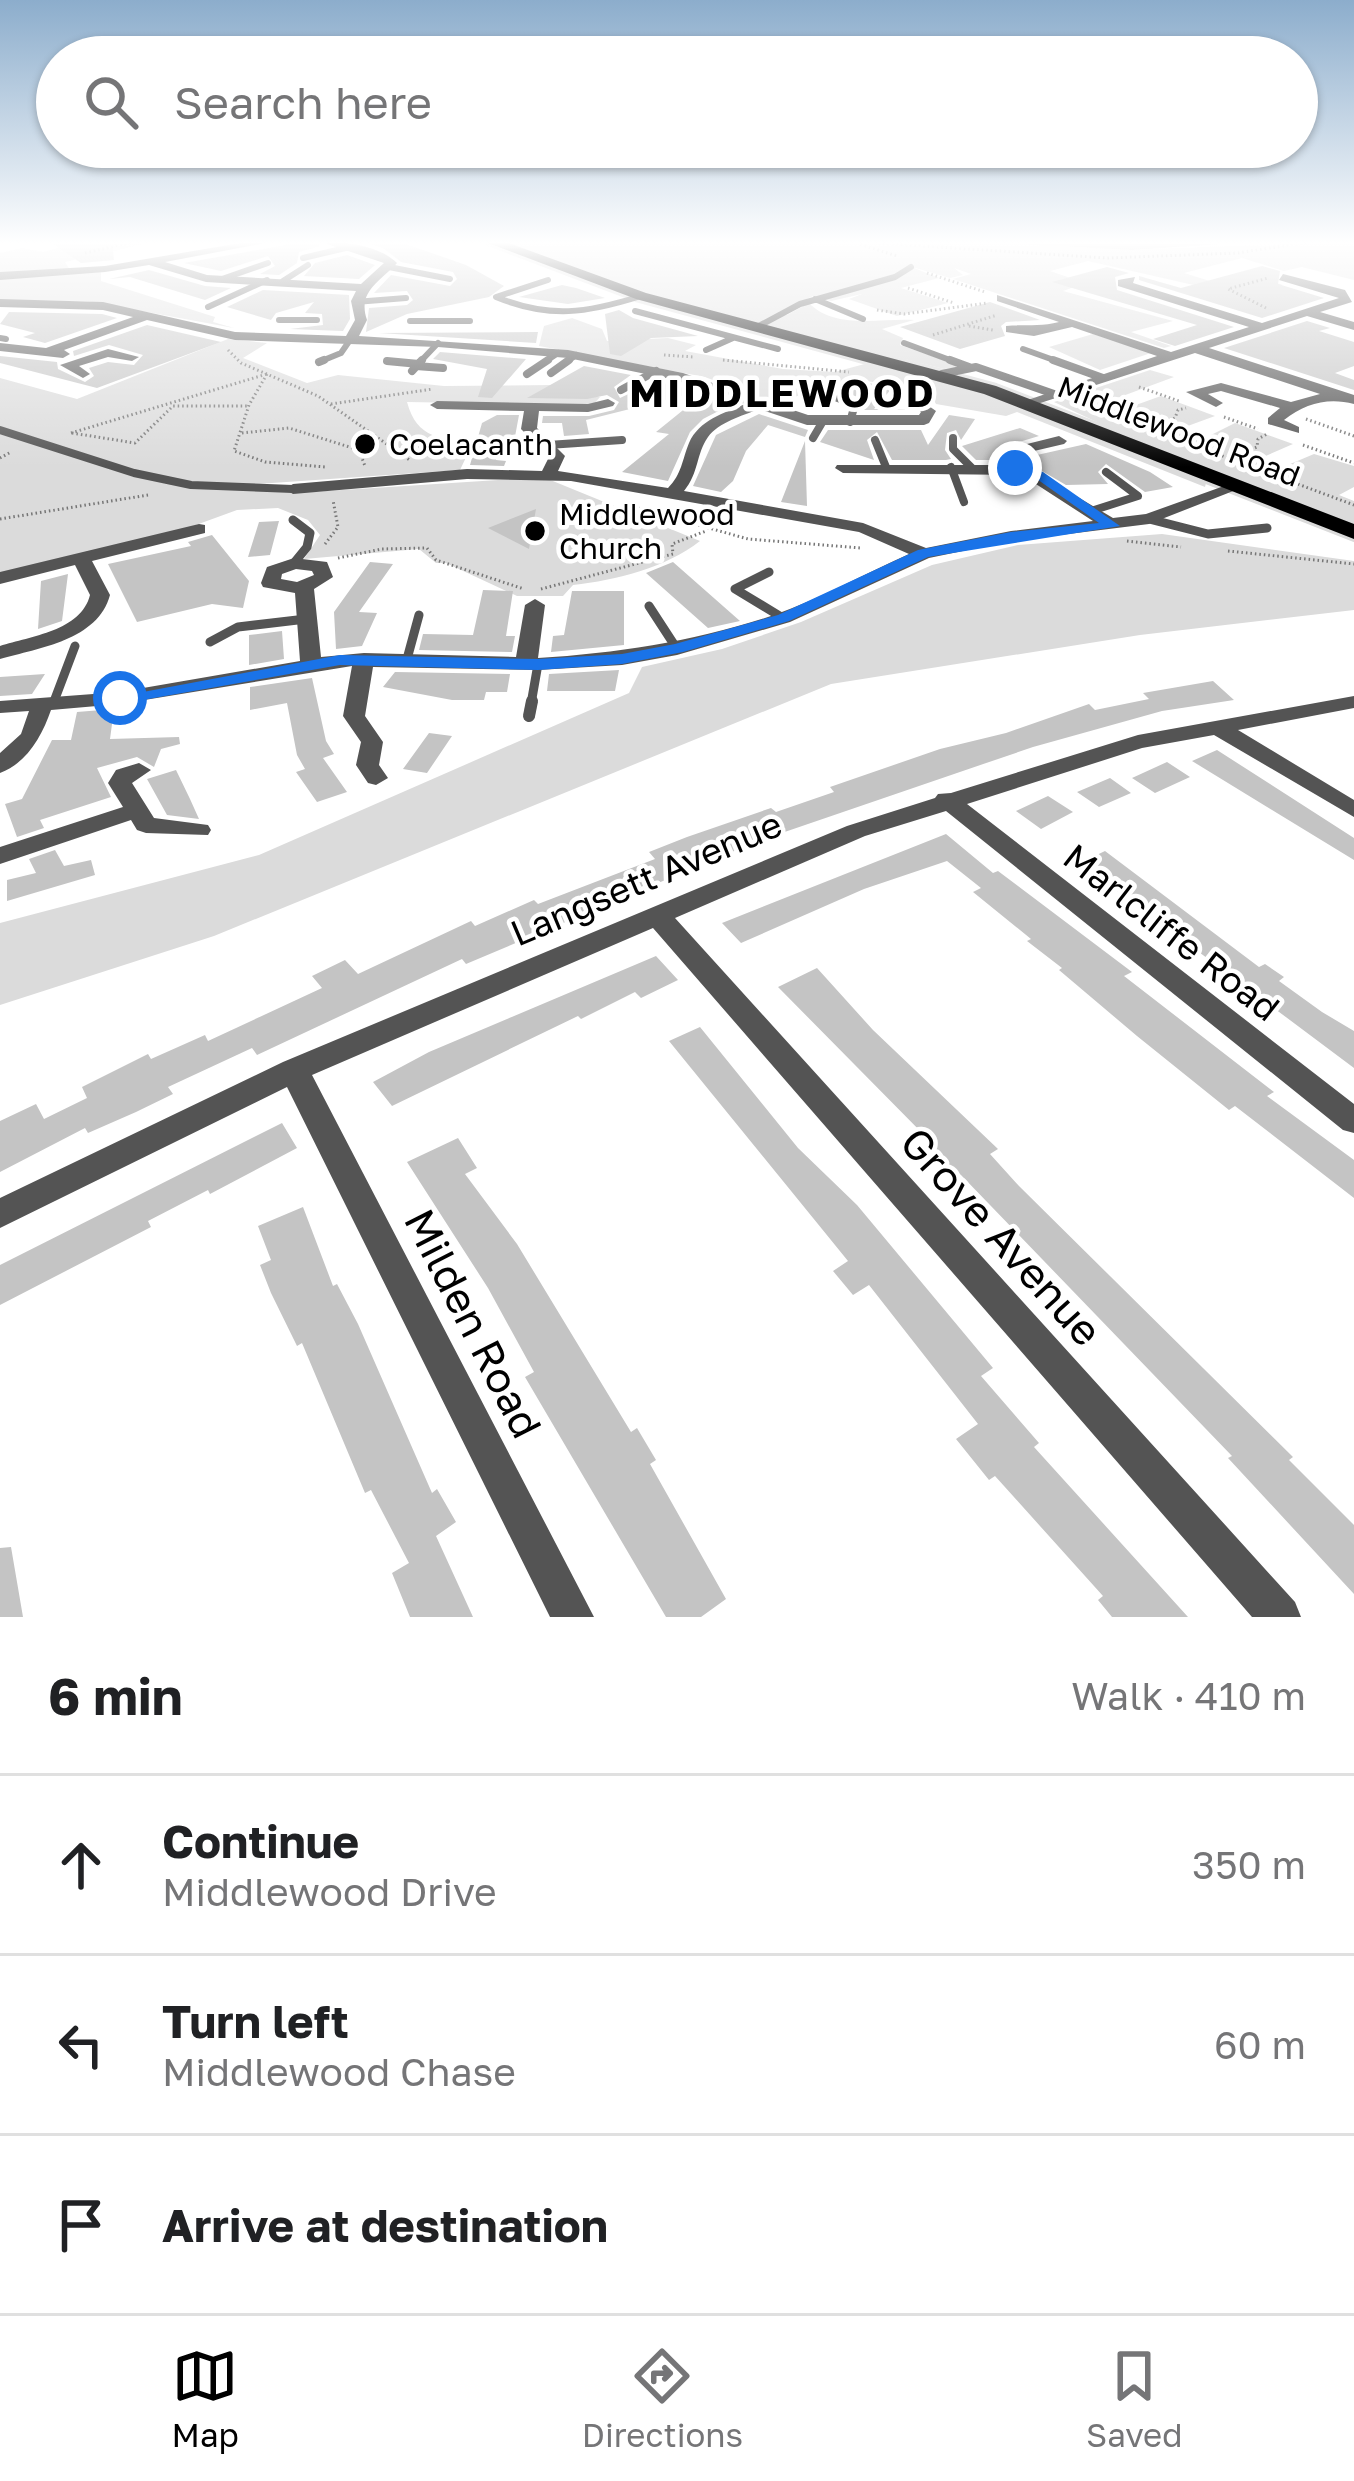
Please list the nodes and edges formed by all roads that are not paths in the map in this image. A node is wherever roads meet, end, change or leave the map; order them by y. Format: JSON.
{"nodes":[{"id":1,"x":145,"y":316,"type":"edge"},
{"id":2,"x":148,"y":316,"type":"edge"},
{"id":3,"x":282,"y":316,"type":"edge"},
{"id":4,"x":361,"y":316,"type":"edge"},
{"id":5,"x":669,"y":316,"type":"edge"},
{"id":6,"x":715,"y":316,"type":"edge"},
{"id":7,"x":777,"y":316,"type":"edge"},
{"id":8,"x":857,"y":316,"type":"edge"},
{"id":9,"x":1056,"y":316,"type":"edge"},
{"id":10,"x":1229,"y":316,"type":"edge"},
{"id":11,"x":1289,"y":316,"type":"edge"},
{"id":12,"x":1322,"y":316,"type":"edge"},
{"id":13,"x":718,"y":317,"type":"junction"},
{"id":14,"x":863,"y":319,"type":"dead end"},
{"id":15,"x":279,"y":320,"type":"junction"},
{"id":16,"x":316,"y":320,"type":"dead end"},
{"id":17,"x":410,"y":321,"type":"dead end"},
{"id":18,"x":449,"y":321,"type":"junction"},
{"id":19,"x":470,"y":321,"type":"dead end"},
{"id":20,"x":1073,"y":322,"type":"junction"},
{"id":21,"x":757,"y":326,"type":"junction"},
{"id":22,"x":1259,"y":326,"type":"junction"},
{"id":23,"x":1354,"y":326,"type":"edge"},
{"id":24,"x":694,"y":327,"type":"junction"},
{"id":25,"x":1011,"y":329,"type":"road end"},
{"id":26,"x":1095,"y":330,"type":"junction"},
{"id":27,"x":734,"y":337,"type":"junction"},
{"id":28,"x":265,"y":338,"type":"junction"},
{"id":29,"x":5,"y":340,"type":"edge"},
{"id":30,"x":350,"y":340,"type":"junction"},
{"id":31,"x":435,"y":343,"type":"junction"},
{"id":32,"x":904,"y":343,"type":"road end"},
{"id":33,"x":1048,"y":344,"type":"dead end"},
{"id":34,"x":1194,"y":348,"type":"junction"},
{"id":35,"x":778,"y":349,"type":"dead end"},
{"id":36,"x":1023,"y":349,"type":"dead end"},
{"id":37,"x":50,"y":351,"type":"junction"},
{"id":38,"x":558,"y":353,"type":"junction"},
{"id":39,"x":702,"y":354,"type":"road end"},
{"id":40,"x":576,"y":356,"type":"junction"},
{"id":41,"x":1170,"y":356,"type":"junction"},
{"id":42,"x":132,"y":357,"type":"dead end"},
{"id":43,"x":387,"y":361,"type":"dead end"},
{"id":44,"x":320,"y":362,"type":"dead end"},
{"id":45,"x":416,"y":367,"type":"junction"},
{"id":46,"x":970,"y":367,"type":"junction"},
{"id":47,"x":443,"y":368,"type":"dead end"},
{"id":48,"x":656,"y":370,"type":"junction"},
{"id":49,"x":551,"y":373,"type":"dead end"},
{"id":50,"x":527,"y":374,"type":"dead end"},
{"id":51,"x":942,"y":374,"type":"junction"},
{"id":52,"x":1106,"y":377,"type":"junction"},
{"id":53,"x":621,"y":390,"type":"dead end"},
{"id":54,"x":823,"y":393,"type":"dead end"},
{"id":55,"x":1054,"y":394,"type":"junction"},
{"id":56,"x":1334,"y":394,"type":"junction"},
{"id":57,"x":1354,"y":400,"type":"edge"},
{"id":58,"x":916,"y":401,"type":"dead end"},
{"id":59,"x":608,"y":403,"type":"dead end"},
{"id":60,"x":1026,"y":403,"type":"junction"},
{"id":61,"x":754,"y":405,"type":"junction"},
{"id":62,"x":437,"y":406,"type":"dead end"},
{"id":63,"x":532,"y":407,"type":"junction"},
{"id":64,"x":1291,"y":407,"type":"junction"},
{"id":65,"x":1220,"y":410,"type":"road end"},
{"id":66,"x":823,"y":422,"type":"junction"},
{"id":67,"x":850,"y":422,"type":"junction"},
{"id":68,"x":0,"y":430,"type":"edge"},
{"id":69,"x":1282,"y":430,"type":"road end"},
{"id":70,"x":813,"y":438,"type":"dead end"},
{"id":71,"x":953,"y":438,"type":"dead end"},
{"id":72,"x":622,"y":440,"type":"dead end"},
{"id":73,"x":875,"y":440,"type":"dead end"},
{"id":74,"x":1059,"y":441,"type":"dead end"},
{"id":75,"x":547,"y":444,"type":"junction"},
{"id":76,"x":501,"y":454,"type":"dead end"},
{"id":77,"x":843,"y":467,"type":"dead end"},
{"id":78,"x":886,"y":467,"type":"junction"},
{"id":79,"x":951,"y":467,"type":"junction"},
{"id":80,"x":972,"y":467,"type":"junction"},
{"id":81,"x":1015,"y":468,"type":"junction"},
{"id":82,"x":1106,"y":472,"type":"dead end"},
{"id":83,"x":549,"y":474,"type":"junction"},
{"id":84,"x":1238,"y":486,"type":"junction"},
{"id":85,"x":292,"y":489,"type":"joint"},
{"id":86,"x":674,"y":492,"type":"junction"},
{"id":87,"x":964,"y":502,"type":"dead end"},
{"id":88,"x":1091,"y":511,"type":"junction"},
{"id":89,"x":1149,"y":519,"type":"junction"},
{"id":90,"x":292,"y":520,"type":"dead end"},
{"id":91,"x":1113,"y":526,"type":"junction"},
{"id":92,"x":199,"y":529,"type":"dead end"},
{"id":93,"x":1267,"y":529,"type":"dead end"},
{"id":94,"x":1354,"y":532,"type":"edge"},
{"id":95,"x":924,"y":554,"type":"junction"},
{"id":96,"x":82,"y":560,"type":"junction"},
{"id":97,"x":294,"y":563,"type":"junction"},
{"id":98,"x":769,"y":572,"type":"dead end"},
{"id":99,"x":0,"y":578,"type":"edge"},
{"id":100,"x":304,"y":588,"type":"junction"},
{"id":101,"x":535,"y":605,"type":"dead end"},
{"id":102,"x":649,"y":606,"type":"dead end"},
{"id":103,"x":418,"y":615,"type":"dead end"},
{"id":104,"x":783,"y":618,"type":"junction"},
{"id":105,"x":306,"y":620,"type":"junction"},
{"id":106,"x":210,"y":642,"type":"dead end"},
{"id":107,"x":75,"y":646,"type":"dead end"},
{"id":108,"x":677,"y":649,"type":"junction"},
{"id":109,"x":0,"y":653,"type":"edge"},
{"id":110,"x":407,"y":658,"type":"junction"},
{"id":111,"x":364,"y":659,"type":"junction"},
{"id":112,"x":311,"y":663,"type":"junction"},
{"id":113,"x":531,"y":664,"type":"junction"},
{"id":114,"x":1354,"y":702,"type":"edge"},
{"id":115,"x":48,"y":705,"type":"junction"},
{"id":116,"x":0,"y":706,"type":"edge"},
{"id":117,"x":529,"y":716,"type":"dead end"},
{"id":118,"x":1214,"y":725,"type":"junction"},
{"id":119,"x":0,"y":766,"type":"edge"},
{"id":120,"x":139,"y":770,"type":"dead end"},
{"id":121,"x":376,"y":778,"type":"dead end"},
{"id":122,"x":946,"y":799,"type":"junction"},
{"id":123,"x":1354,"y":810,"type":"edge"},
{"id":124,"x":136,"y":811,"type":"junction"},
{"id":125,"x":199,"y":830,"type":"dead end"},
{"id":126,"x":0,"y":856,"type":"edge"},
{"id":127,"x":656,"y":914,"type":"junction"},
{"id":128,"x":294,"y":1070,"type":"junction"},
{"id":129,"x":1354,"y":1121,"type":"edge"},
{"id":130,"x":0,"y":1214,"type":"edge"},
{"id":131,"x":573,"y":1617,"type":"edge"},
{"id":132,"x":1280,"y":1617,"type":"edge"}],
"edges":[{"from":1,"to":37,"type":"street"},
{"from":2,"to":28,"type":"street"},
{"from":3,"to":15,"type":"lane"},
{"from":4,"to":30,"type":"street"},
{"from":5,"to":24,"type":"lane"},
{"from":6,"to":13,"type":"main road","name":"Middlewood Road"},
{"from":7,"to":21,"type":"lane"},
{"from":8,"to":14,"type":"lane"},
{"from":9,"to":20,"type":"street"},
{"from":10,"to":22,"type":"street"},
{"from":11,"to":22,"type":"street"},
{"from":12,"to":23,"type":"street"},
{"from":13,"to":21,"type":"main road","name":"Middlewood Road"},
{"from":13,"to":24,"type":"lane"},
{"from":15,"to":16,"type":"lane"},
{"from":15,"to":28,"type":"lane"},
{"from":17,"to":18,"type":"lane"},
{"from":18,"to":19,"type":"lane"},
{"from":18,"to":31,"type":"lane"},
{"from":20,"to":25,"type":"street"},
{"from":20,"to":26,"type":"street"},
{"from":21,"to":51,"type":"main road","name":"Middlewood Road"},
{"from":22,"to":34,"type":"street"},
{"from":24,"to":27,"type":"lane"},
{"from":26,"to":33,"type":"street"},
{"from":26,"to":41,"type":"street"},
{"from":27,"to":35,"type":"lane"},
{"from":27,"to":39,"type":"lane"},
{"from":28,"to":30,"type":"street"},
{"from":29,"to":37,"type":"street"},
{"from":30,"to":31,"type":"street"},
{"from":30,"to":44,"type":"lane"},
{"from":31,"to":38,"type":"street"},
{"from":31,"to":45,"type":"lane"},
{"from":32,"to":46,"type":"lane"},
{"from":34,"to":41,"type":"street"},
{"from":34,"to":56,"type":"street"},
{"from":36,"to":52,"type":"lane"},
{"from":37,"to":42,"type":"street"},
{"from":38,"to":40,"type":"street"},
{"from":38,"to":50,"type":"lane"},
{"from":40,"to":48,"type":"street"},
{"from":40,"to":49,"type":"lane"},
{"from":41,"to":52,"type":"street"},
{"from":43,"to":45,"type":"lane"},
{"from":45,"to":47,"type":"lane"},
{"from":46,"to":51,"type":"lane"},
{"from":46,"to":55,"type":"lane"},
{"from":48,"to":53,"type":"lane"},
{"from":48,"to":61,"type":"street"},
{"from":51,"to":60,"type":"main road","name":"Middlewood Road"},
{"from":52,"to":55,"type":"street"},
{"from":54,"to":67,"type":"lane"},
{"from":55,"to":60,"type":"street"},
{"from":56,"to":57,"type":"street"},
{"from":56,"to":64,"type":"street"},
{"from":58,"to":67,"type":"street"},
{"from":59,"to":63,"type":"street"},
{"from":60,"to":84,"type":"main road","name":"Middlewood Road"},
{"from":61,"to":66,"type":"street"},
{"from":61,"to":86,"type":"street"},
{"from":62,"to":63,"type":"street"},
{"from":63,"to":75,"type":"street"},
{"from":64,"to":65,"type":"street"},
{"from":64,"to":69,"type":"street"},
{"from":66,"to":67,"type":"street"},
{"from":66,"to":70,"type":"lane"},
{"from":68,"to":85,"type":"lane"},
{"from":71,"to":80,"type":"lane"},
{"from":72,"to":75,"type":"lane"},
{"from":73,"to":78,"type":"lane"},
{"from":74,"to":81,"type":"street"},
{"from":75,"to":76,"type":"lane"},
{"from":75,"to":83,"type":"street"},
{"from":77,"to":78,"type":"street"},
{"from":78,"to":79,"type":"street"},
{"from":79,"to":80,"type":"street"},
{"from":79,"to":87,"type":"lane"},
{"from":80,"to":81,"type":"street"},
{"from":81,"to":88,"type":"street"},
{"from":82,"to":88,"type":"lane"},
{"from":83,"to":85,"type":"street"},
{"from":83,"to":86,"type":"street"},
{"from":84,"to":89,"type":"street"},
{"from":84,"to":94,"type":"main road","name":"Middlewood Road"},
{"from":86,"to":95,"type":"street"},
{"from":88,"to":91,"type":"street"},
{"from":89,"to":91,"type":"street"},
{"from":89,"to":93,"type":"lane"},
{"from":90,"to":97,"type":"lane"},
{"from":91,"to":95,"type":"street"},
{"from":92,"to":96,"type":"street"},
{"from":95,"to":104,"type":"street"},
{"from":96,"to":99,"type":"street"},
{"from":96,"to":109,"type":"street"},
{"from":97,"to":100,"type":"street"},
{"from":97,"to":100,"type":"street"},
{"from":98,"to":104,"type":"lane"},
{"from":100,"to":105,"type":"street"},
{"from":101,"to":113,"type":"street"},
{"from":102,"to":108,"type":"lane"},
{"from":103,"to":110,"type":"lane"},
{"from":104,"to":108,"type":"street"},
{"from":105,"to":106,"type":"lane"},
{"from":105,"to":112,"type":"street"},
{"from":107,"to":115,"type":"lane"},
{"from":108,"to":113,"type":"street"},
{"from":110,"to":111,"type":"street"},
{"from":110,"to":113,"type":"street"},
{"from":111,"to":112,"type":"street"},
{"from":111,"to":121,"type":"street"},
{"from":112,"to":115,"type":"street"},
{"from":113,"to":117,"type":"lane"},
{"from":114,"to":118,"type":"street","name":"Langsett Avenue"},
{"from":115,"to":116,"type":"street"},
{"from":115,"to":119,"type":"street"},
{"from":118,"to":122,"type":"street","name":"Langsett Avenue"},
{"from":118,"to":123,"type":"street"},
{"from":120,"to":124,"type":"street"},
{"from":122,"to":127,"type":"street","name":"Langsett Avenue"},
{"from":122,"to":129,"type":"street","name":"Marlcliffe Road"},
{"from":124,"to":125,"type":"street"},
{"from":124,"to":126,"type":"street"},
{"from":127,"to":128,"type":"street","name":"Langsett Avenue"},
{"from":127,"to":132,"type":"street","name":"Grove Avenue"},
{"from":128,"to":130,"type":"street","name":"Langsett Avenue"},
{"from":128,"to":131,"type":"street","name":"Milden Road"}]}
